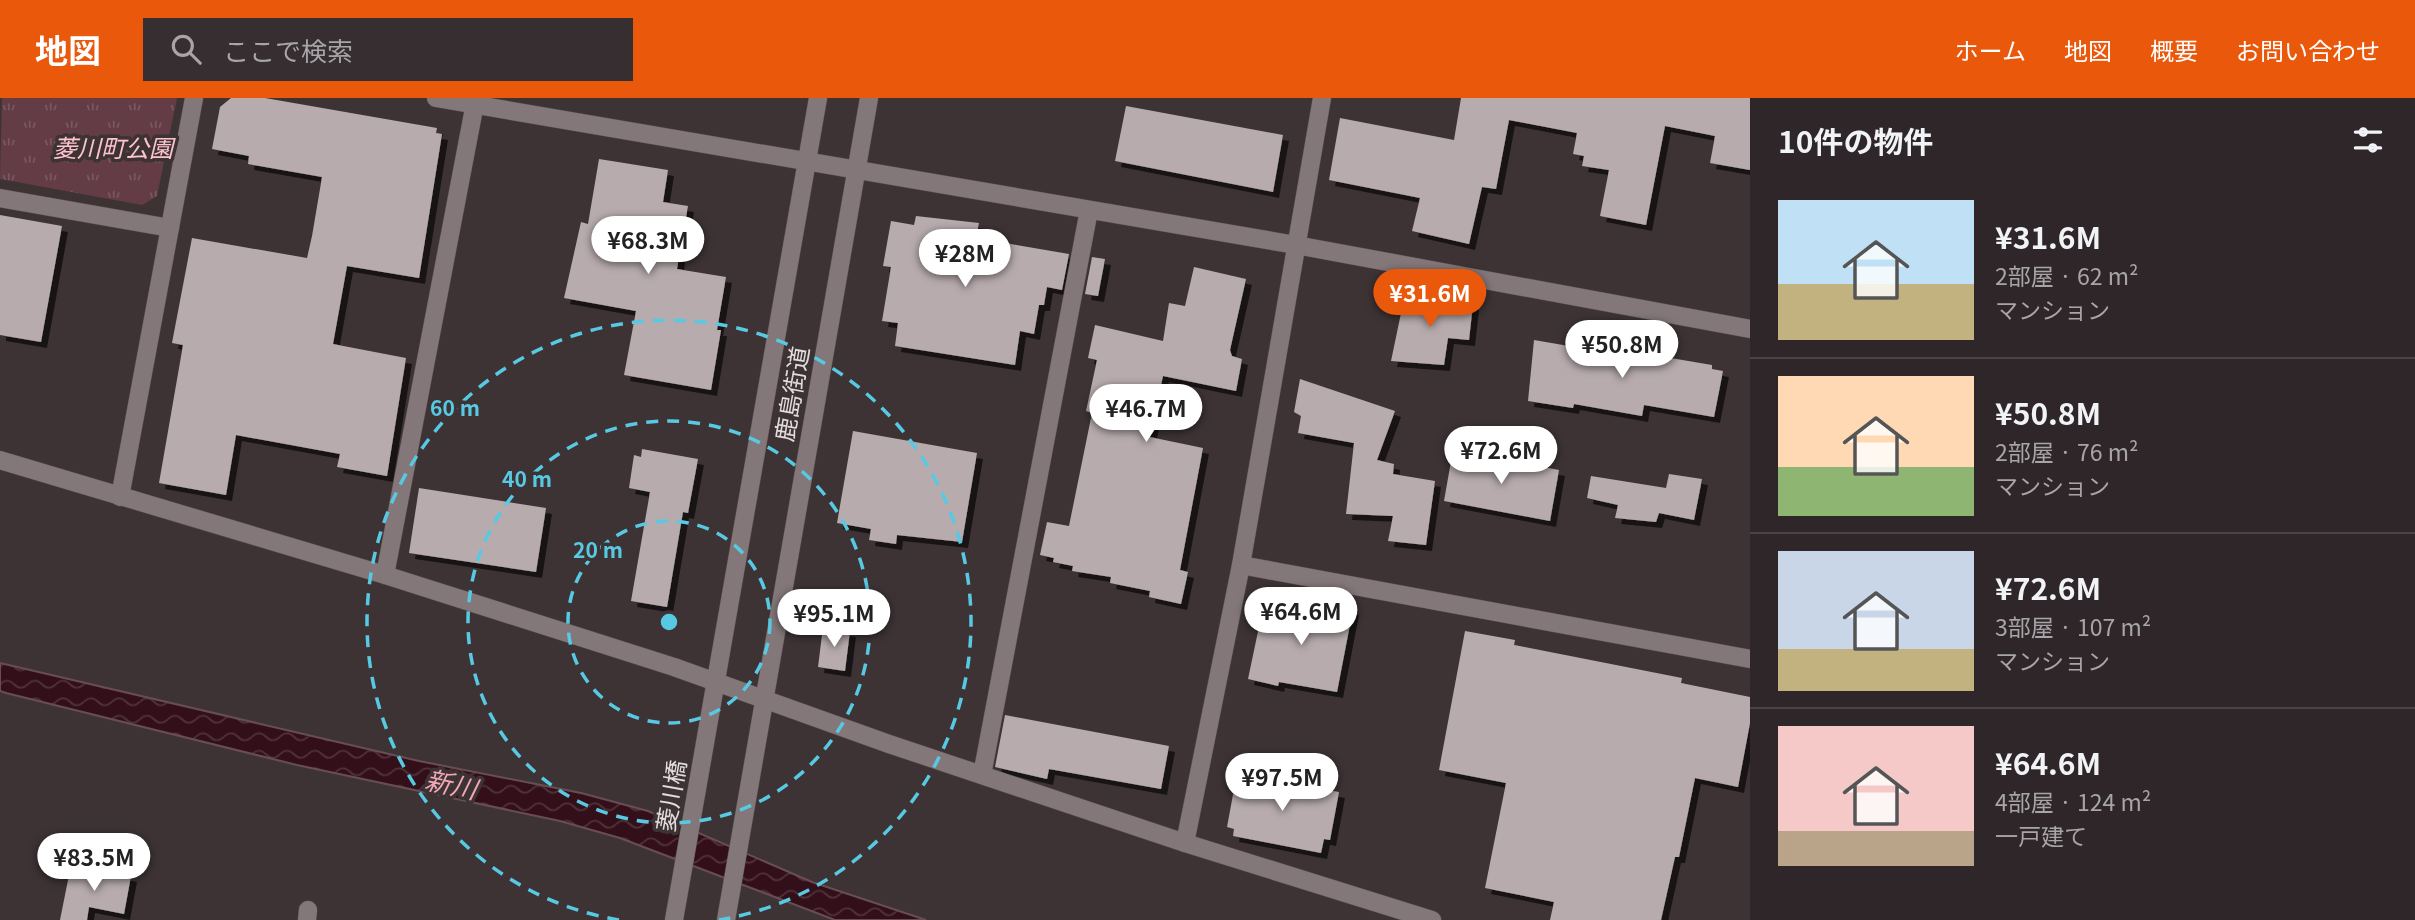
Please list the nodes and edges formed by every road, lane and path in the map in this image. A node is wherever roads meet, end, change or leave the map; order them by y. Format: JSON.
{"nodes":[{"id":1,"x":194,"y":98,"type":"edge"},
{"id":2,"x":436,"y":98,"type":"edge"},
{"id":3,"x":818,"y":98,"type":"edge"},
{"id":4,"x":869,"y":98,"type":"edge"},
{"id":5,"x":1322,"y":98,"type":"edge"},
{"id":6,"x":475,"y":102,"type":"edge"},
{"id":7,"x":806,"y":161,"type":"junction"},
{"id":8,"x":857,"y":170,"type":"junction"},
{"id":9,"x":0,"y":198,"type":"edge"},
{"id":10,"x":1089,"y":210,"type":"junction"},
{"id":11,"x":170,"y":228,"type":"junction"},
{"id":12,"x":1296,"y":245,"type":"junction"},
{"id":13,"x":1750,"y":329,"type":"edge"},
{"id":14,"x":0,"y":460,"type":"edge"},
{"id":15,"x":120,"y":497,"type":"junction"},
{"id":16,"x":1241,"y":565,"type":"junction"},
{"id":17,"x":385,"y":575,"type":"junction"},
{"id":18,"x":1750,"y":659,"type":"edge"},
{"id":19,"x":718,"y":681,"type":"junction"},
{"id":20,"x":764,"y":698,"type":"junction"},
{"id":21,"x":982,"y":775,"type":"junction"},
{"id":22,"x":1185,"y":843,"type":"junction"},
{"id":23,"x":674,"y":920,"type":"edge"},
{"id":24,"x":726,"y":920,"type":"edge"},
{"id":25,"x":1432,"y":920,"type":"edge"}],
"edges":[{"from":1,"to":11,"type":"street"},
{"from":2,"to":6,"type":"street"},
{"from":3,"to":7,"type":"street","name":"鹿島街道"},
{"from":4,"to":8,"type":"street","name":"鹿島街道"},
{"from":5,"to":12,"type":"street"},
{"from":6,"to":7,"type":"street"},
{"from":6,"to":17,"type":"street"},
{"from":7,"to":8,"type":"street"},
{"from":7,"to":19,"type":"street","name":"鹿島街道"},
{"from":8,"to":10,"type":"street"},
{"from":8,"to":20,"type":"street","name":"鹿島街道"},
{"from":9,"to":11,"type":"street"},
{"from":10,"to":12,"type":"street"},
{"from":10,"to":21,"type":"street"},
{"from":11,"to":15,"type":"street"},
{"from":12,"to":13,"type":"street"},
{"from":12,"to":16,"type":"street"},
{"from":14,"to":15,"type":"street"},
{"from":15,"to":17,"type":"street"},
{"from":16,"to":18,"type":"street"},
{"from":16,"to":22,"type":"street"},
{"from":17,"to":19,"type":"street"},
{"from":19,"to":20,"type":"street"},
{"from":19,"to":23,"type":"street","name":"菱川橋"},
{"from":20,"to":21,"type":"street"},
{"from":20,"to":24,"type":"street"},
{"from":21,"to":22,"type":"street"},
{"from":22,"to":25,"type":"street"}]}
